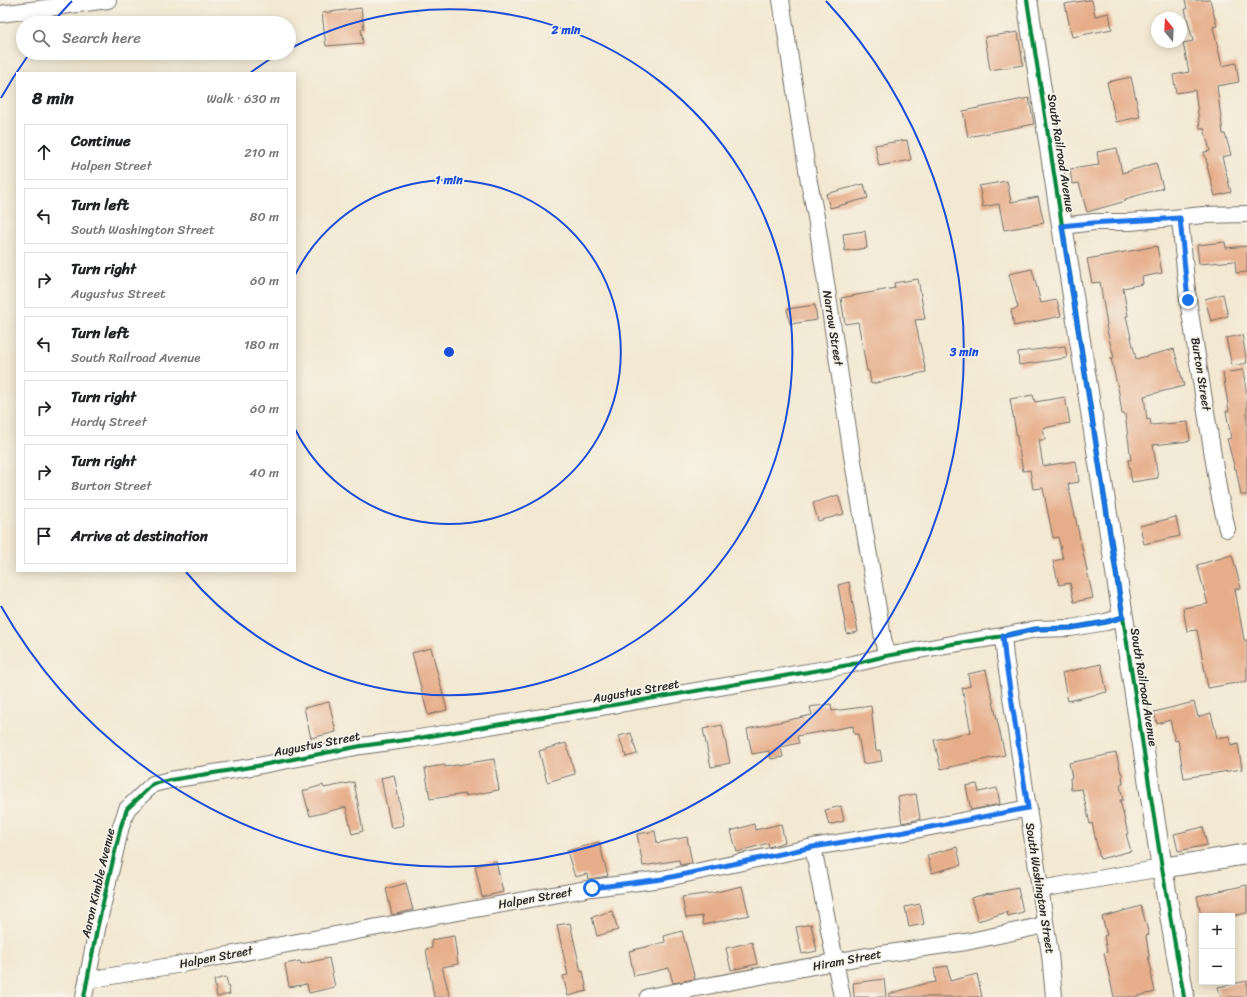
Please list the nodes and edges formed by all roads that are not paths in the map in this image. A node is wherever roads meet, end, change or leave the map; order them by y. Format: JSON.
{"nodes":[{"id":1,"x":108,"y":0,"type":"edge"},
{"id":2,"x":781,"y":0,"type":"edge"},
{"id":3,"x":1027,"y":0,"type":"edge"},
{"id":4,"x":0,"y":14,"type":"edge"},
{"id":5,"x":1247,"y":214,"type":"edge"},
{"id":6,"x":1180,"y":218,"type":"junction"},
{"id":7,"x":1062,"y":226,"type":"junction"},
{"id":8,"x":1227,"y":529,"type":"dead end"},
{"id":9,"x":1123,"y":617,"type":"junction"},
{"id":10,"x":1003,"y":636,"type":"junction"},
{"id":11,"x":886,"y":656,"type":"junction"},
{"id":12,"x":153,"y":784,"type":"joint"},
{"id":13,"x":1028,"y":808,"type":"junction"},
{"id":14,"x":813,"y":847,"type":"junction"},
{"id":15,"x":1247,"y":854,"type":"edge"},
{"id":16,"x":1162,"y":868,"type":"junction"},
{"id":17,"x":1040,"y":889,"type":"junction"},
{"id":18,"x":1045,"y":925,"type":"junction"},
{"id":19,"x":835,"y":962,"type":"junction"},
{"id":20,"x":88,"y":980,"type":"junction"},
{"id":21,"x":84,"y":997,"type":"edge"},
{"id":22,"x":648,"y":997,"type":"edge"},
{"id":23,"x":842,"y":997,"type":"edge"},
{"id":24,"x":1054,"y":997,"type":"edge"},
{"id":25,"x":1184,"y":997,"type":"edge"}],
"edges":[{"from":1,"to":4,"type":"street"},
{"from":2,"to":11,"type":"street","name":"Narrow Street"},
{"from":3,"to":7,"type":"street","name":"South Railroad Avenue"},
{"from":5,"to":6,"type":"street"},
{"from":6,"to":7,"type":"street"},
{"from":6,"to":8,"type":"street","name":"Burton Street"},
{"from":7,"to":9,"type":"street","name":"South Railroad Avenue"},
{"from":9,"to":10,"type":"street","name":"Augustus Street"},
{"from":9,"to":16,"type":"street","name":"South Railroad Avenue"},
{"from":10,"to":11,"type":"street","name":"Augustus Street"},
{"from":10,"to":13,"type":"street","name":"South Washington Street"},
{"from":11,"to":12,"type":"street","name":"Augustus Street"},
{"from":12,"to":20,"type":"street","name":"Aaron Kimble Avenue"},
{"from":13,"to":14,"type":"street","name":"Halpen Street"},
{"from":13,"to":17,"type":"street","name":"South Washington Street"},
{"from":14,"to":19,"type":"street"},
{"from":14,"to":20,"type":"street","name":"Halpen Street"},
{"from":15,"to":16,"type":"street"},
{"from":16,"to":17,"type":"street"},
{"from":16,"to":25,"type":"street","name":"South Railroad Avenue"},
{"from":17,"to":18,"type":"street","name":"South Washington Street"},
{"from":18,"to":19,"type":"street","name":"Hiram Street"},
{"from":18,"to":24,"type":"street","name":"South Washington Street"},
{"from":19,"to":22,"type":"street","name":"Hiram Street"},
{"from":19,"to":23,"type":"street"},
{"from":20,"to":21,"type":"street","name":"Aaron Kimble Avenue"}]}
